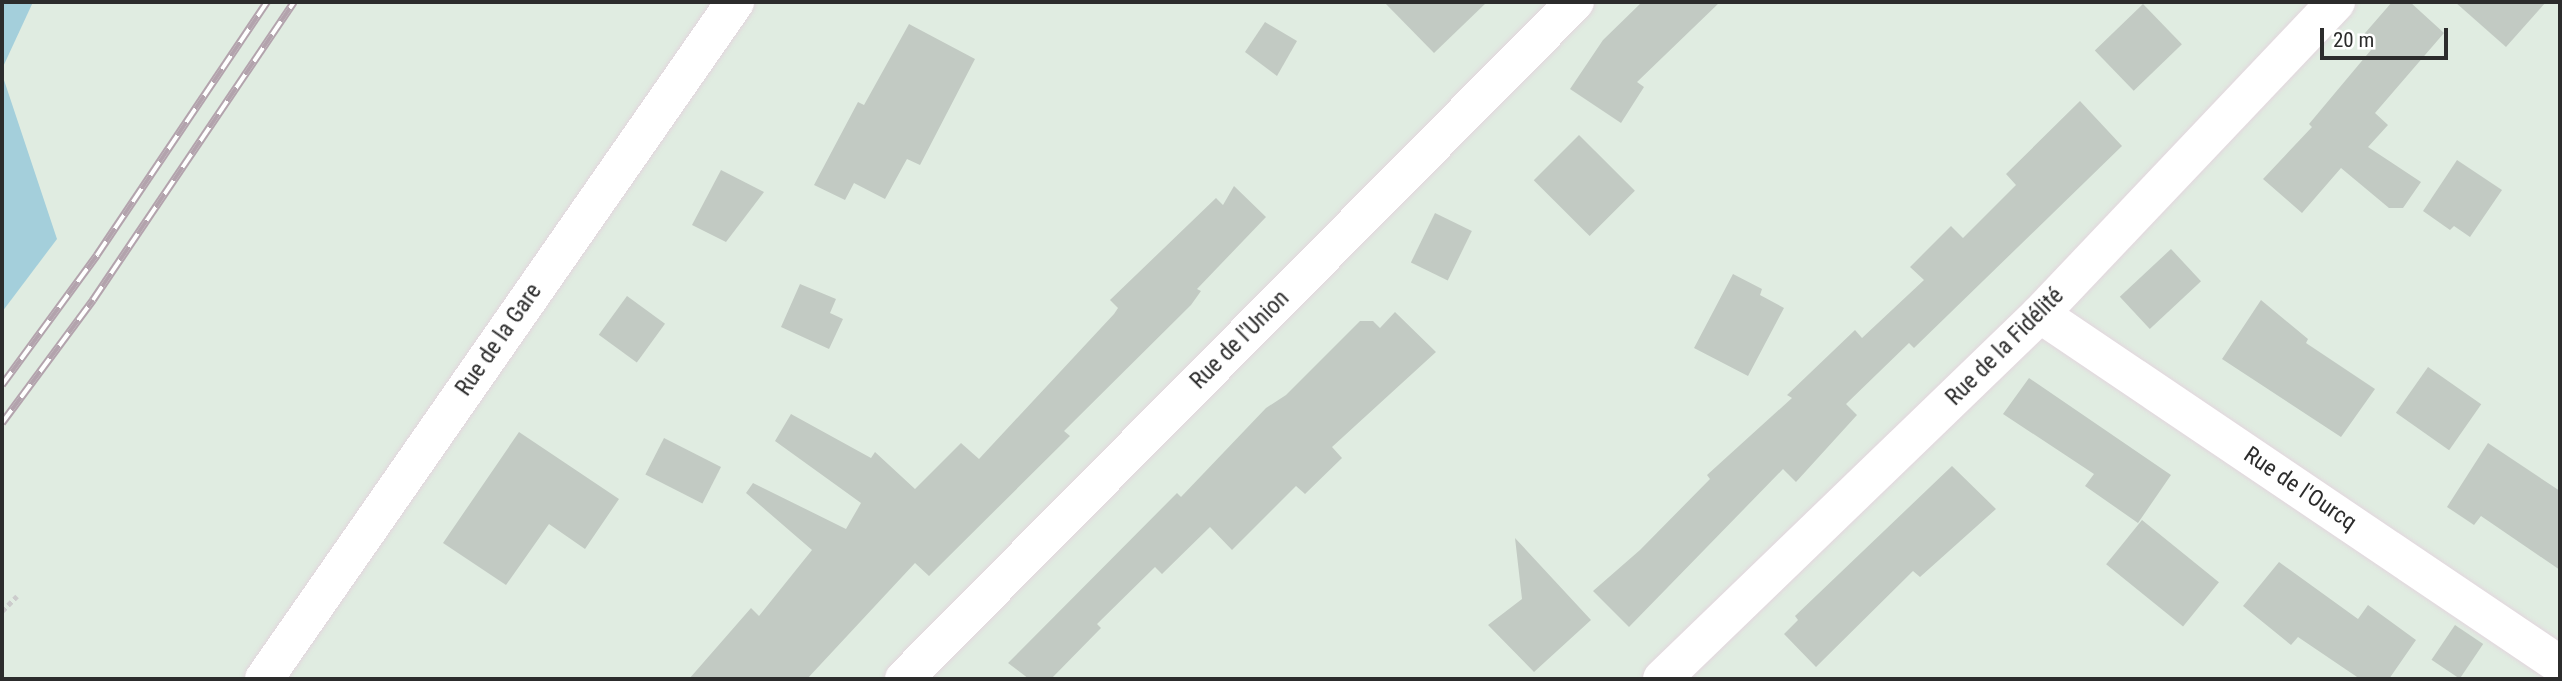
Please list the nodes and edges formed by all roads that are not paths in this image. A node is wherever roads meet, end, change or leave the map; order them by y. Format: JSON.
{"nodes":[{"id":1,"x":735,"y":2,"type":"edge"},
{"id":2,"x":1575,"y":2,"type":"edge"},
{"id":3,"x":2336,"y":2,"type":"edge"},
{"id":4,"x":2040,"y":314,"type":"junction"},
{"id":5,"x":2560,"y":665,"type":"edge"},
{"id":6,"x":264,"y":679,"type":"edge"},
{"id":7,"x":904,"y":679,"type":"edge"},
{"id":8,"x":1662,"y":679,"type":"edge"}],
"edges":[{"from":1,"to":6,"type":"street","name":"Rue de la Gare"},
{"from":2,"to":7,"type":"street","name":"Rue de l'Union"},
{"from":3,"to":4,"type":"street","name":"Rue de la Fidélité"},
{"from":4,"to":5,"type":"street","name":"Rue de l'Ourcq"},
{"from":4,"to":8,"type":"street","name":"Rue de la Fidélité"}]}
